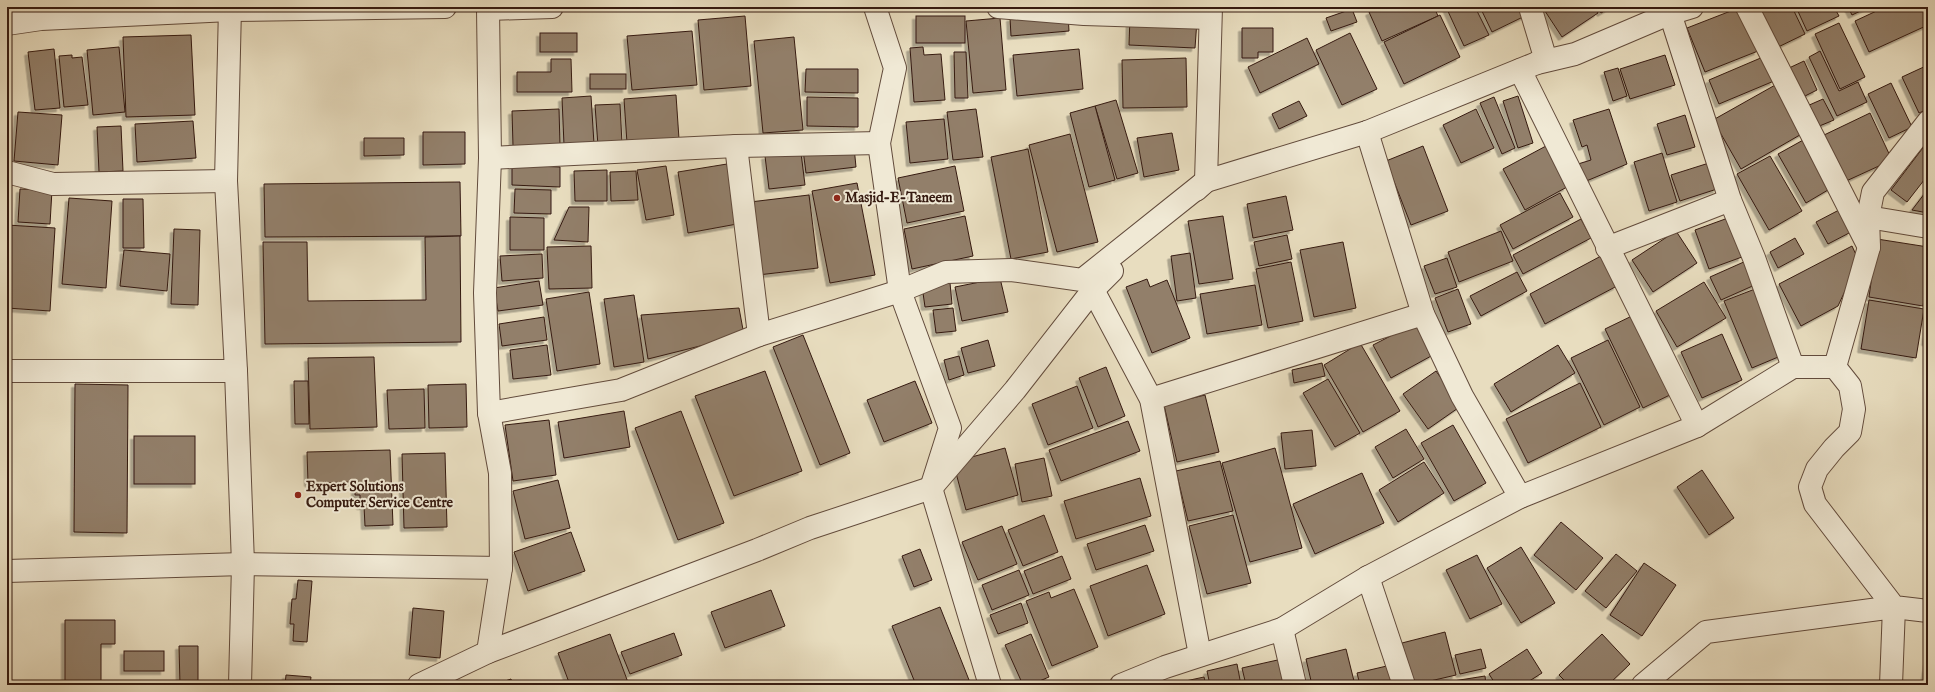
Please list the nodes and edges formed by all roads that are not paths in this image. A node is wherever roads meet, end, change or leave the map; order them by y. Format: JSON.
{"nodes":[{"id":1,"x":444,"y":7,"type":"edge"},
{"id":2,"x":552,"y":7,"type":"edge"},
{"id":3,"x":874,"y":7,"type":"edge"},
{"id":4,"x":998,"y":7,"type":"edge"},
{"id":5,"x":1530,"y":7,"type":"edge"},
{"id":6,"x":1692,"y":7,"type":"edge"},
{"id":7,"x":1747,"y":7,"type":"edge"},
{"id":8,"x":494,"y":8,"type":"edge"},
{"id":9,"x":230,"y":9,"type":"edge"},
{"id":10,"x":1668,"y":10,"type":"edge"},
{"id":11,"x":108,"y":12,"type":"edge"},
{"id":12,"x":1210,"y":13,"type":"edge"},
{"id":13,"x":7,"y":24,"type":"edge"},
{"id":14,"x":1528,"y":67,"type":"junction"},
{"id":15,"x":1928,"y":122,"type":"edge"},
{"id":16,"x":1367,"y":132,"type":"junction"},
{"id":17,"x":879,"y":143,"type":"junction"},
{"id":18,"x":736,"y":146,"type":"junction"},
{"id":19,"x":490,"y":158,"type":"junction"},
{"id":20,"x":7,"y":172,"type":"edge"},
{"id":21,"x":226,"y":181,"type":"junction"},
{"id":22,"x":1206,"y":181,"type":"junction"},
{"id":23,"x":1730,"y":200,"type":"junction"},
{"id":24,"x":1868,"y":217,"type":"junction"},
{"id":25,"x":1928,"y":227,"type":"edge"},
{"id":26,"x":1869,"y":247,"type":"junction"},
{"id":27,"x":1607,"y":248,"type":"junction"},
{"id":28,"x":1093,"y":290,"type":"junction"},
{"id":29,"x":900,"y":291,"type":"junction"},
{"id":30,"x":1423,"y":314,"type":"junction"},
{"id":31,"x":759,"y":335,"type":"junction"},
{"id":32,"x":1793,"y":367,"type":"junction"},
{"id":33,"x":1836,"y":367,"type":"junction"},
{"id":34,"x":7,"y":371,"type":"edge"},
{"id":35,"x":236,"y":371,"type":"junction"},
{"id":36,"x":1151,"y":399,"type":"junction"},
{"id":37,"x":489,"y":413,"type":"junction"},
{"id":38,"x":1697,"y":426,"type":"junction"},
{"id":39,"x":931,"y":488,"type":"junction"},
{"id":40,"x":1520,"y":497,"type":"junction"},
{"id":41,"x":243,"y":564,"type":"junction"},
{"id":42,"x":501,"y":568,"type":"junction"},
{"id":43,"x":7,"y":571,"type":"edge"},
{"id":44,"x":1368,"y":577,"type":"junction"},
{"id":45,"x":1894,"y":607,"type":"junction"},
{"id":46,"x":1928,"y":611,"type":"edge"},
{"id":47,"x":1282,"y":629,"type":"junction"},
{"id":48,"x":488,"y":652,"type":"junction"},
{"id":49,"x":1200,"y":655,"type":"junction"},
{"id":50,"x":1166,"y":676,"type":"edge"},
{"id":51,"x":240,"y":685,"type":"edge"},
{"id":52,"x":419,"y":685,"type":"edge"},
{"id":53,"x":990,"y":685,"type":"edge"},
{"id":54,"x":1121,"y":685,"type":"edge"},
{"id":55,"x":1295,"y":685,"type":"edge"},
{"id":56,"x":1404,"y":685,"type":"edge"},
{"id":57,"x":1643,"y":685,"type":"edge"},
{"id":58,"x":1891,"y":685,"type":"edge"}],
"edges":[{"from":1,"to":9,"type":"street"},
{"from":2,"to":8,"type":"street"},
{"from":3,"to":17,"type":"street"},
{"from":4,"to":12,"type":"street"},
{"from":5,"to":14,"type":"street"},
{"from":6,"to":10,"type":"street"},
{"from":7,"to":26,"type":"street"},
{"from":8,"to":19,"type":"street"},
{"from":9,"to":11,"type":"street"},
{"from":9,"to":21,"type":"street"},
{"from":10,"to":14,"type":"street"},
{"from":10,"to":23,"type":"street"},
{"from":11,"to":13,"type":"street"},
{"from":12,"to":22,"type":"street"},
{"from":14,"to":16,"type":"street"},
{"from":14,"to":27,"type":"street"},
{"from":15,"to":24,"type":"street"},
{"from":16,"to":22,"type":"street"},
{"from":16,"to":30,"type":"street"},
{"from":17,"to":18,"type":"street"},
{"from":17,"to":29,"type":"street"},
{"from":18,"to":19,"type":"street"},
{"from":18,"to":31,"type":"street"},
{"from":19,"to":37,"type":"street"},
{"from":20,"to":21,"type":"street"},
{"from":21,"to":35,"type":"street"},
{"from":22,"to":28,"type":"street"},
{"from":22,"to":29,"type":"street"},
{"from":23,"to":27,"type":"street"},
{"from":23,"to":32,"type":"street"},
{"from":24,"to":25,"type":"street"},
{"from":24,"to":26,"type":"street"},
{"from":26,"to":33,"type":"street"},
{"from":27,"to":38,"type":"street"},
{"from":28,"to":36,"type":"street"},
{"from":28,"to":39,"type":"street"},
{"from":29,"to":31,"type":"street"},
{"from":29,"to":39,"type":"street"},
{"from":30,"to":36,"type":"street"},
{"from":30,"to":40,"type":"street"},
{"from":31,"to":37,"type":"street"},
{"from":32,"to":33,"type":"street"},
{"from":32,"to":38,"type":"street"},
{"from":33,"to":45,"type":"street"},
{"from":34,"to":35,"type":"street"},
{"from":35,"to":41,"type":"street"},
{"from":36,"to":49,"type":"street"},
{"from":37,"to":42,"type":"street"},
{"from":38,"to":40,"type":"street"},
{"from":39,"to":48,"type":"street"},
{"from":39,"to":53,"type":"street"},
{"from":40,"to":44,"type":"street"},
{"from":41,"to":42,"type":"street"},
{"from":41,"to":43,"type":"street"},
{"from":41,"to":51,"type":"street"},
{"from":42,"to":48,"type":"street"},
{"from":44,"to":47,"type":"street"},
{"from":44,"to":56,"type":"street"},
{"from":45,"to":46,"type":"street"},
{"from":45,"to":57,"type":"street"},
{"from":45,"to":58,"type":"street"},
{"from":47,"to":49,"type":"street"},
{"from":47,"to":55,"type":"street"},
{"from":48,"to":52,"type":"street"},
{"from":49,"to":50,"type":"street"},
{"from":50,"to":54,"type":"street"}]}
